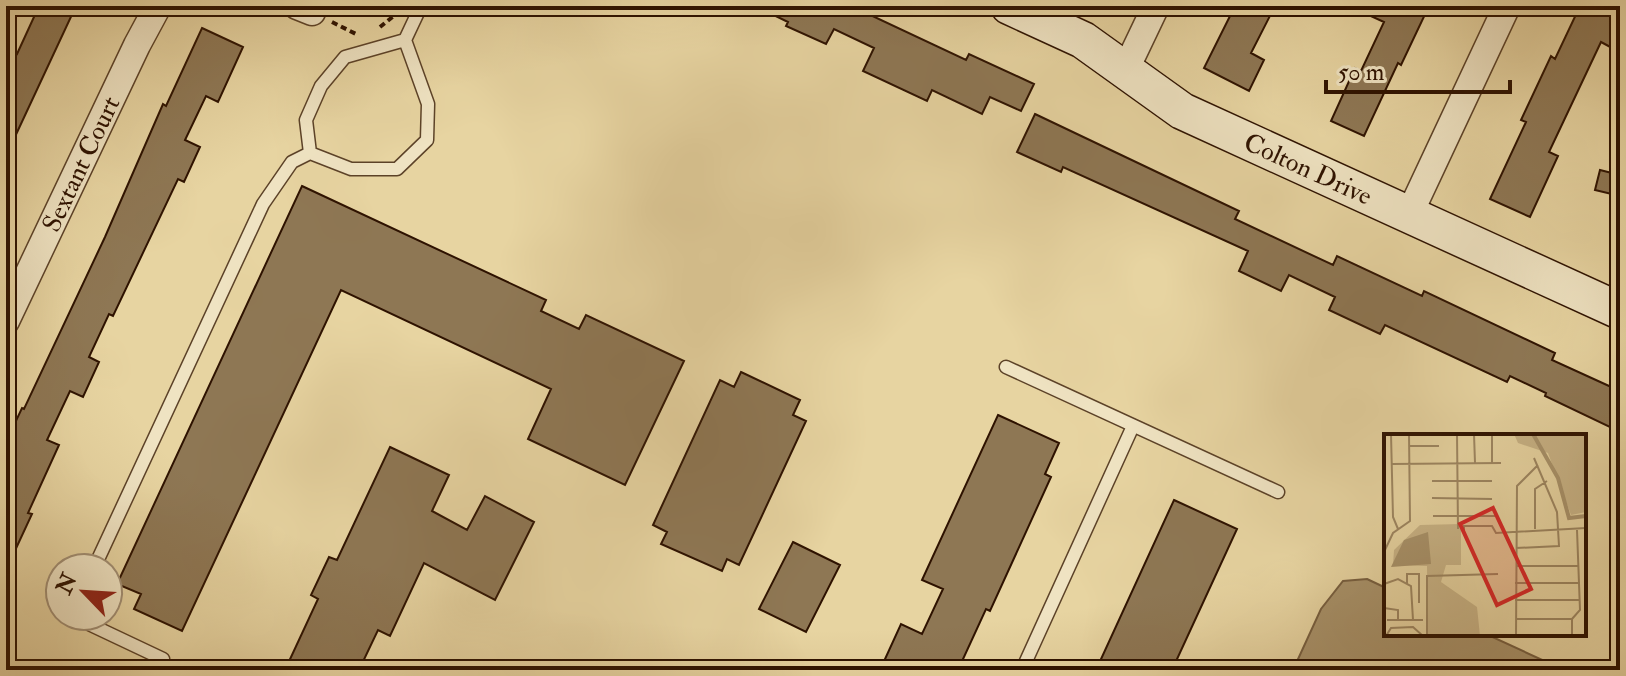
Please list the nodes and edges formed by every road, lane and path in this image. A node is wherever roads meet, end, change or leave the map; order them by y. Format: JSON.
{"nodes":[{"id":1,"x":158,"y":6,"type":"edge"},
{"id":2,"x":421,"y":6,"type":"edge"},
{"id":3,"x":1009,"y":6,"type":"edge"},
{"id":4,"x":1156,"y":6,"type":"edge"},
{"id":5,"x":1507,"y":6,"type":"edge"},
{"id":6,"x":304,"y":9,"type":"edge"},
{"id":7,"x":397,"y":14,"type":"dead end"},
{"id":8,"x":375,"y":31,"type":"dead end"},
{"id":9,"x":365,"y":39,"type":"dead end"},
{"id":10,"x":405,"y":40,"type":"junction"},
{"id":11,"x":1125,"y":71,"type":"junction"},
{"id":12,"x":310,"y":153,"type":"junction"},
{"id":13,"x":1409,"y":215,"type":"junction"},
{"id":14,"x":1620,"y":311,"type":"edge"},
{"id":15,"x":6,"y":321,"type":"edge"},
{"id":16,"x":1006,"y":367,"type":"dead end"},
{"id":17,"x":1133,"y":426,"type":"junction"},
{"id":18,"x":1278,"y":492,"type":"dead end"},
{"id":19,"x":101,"y":552,"type":"edge"},
{"id":20,"x":106,"y":632,"type":"edge"},
{"id":21,"x":163,"y":659,"type":"dead end"},
{"id":22,"x":1022,"y":670,"type":"edge"}],
"edges":[{"from":1,"to":15,"type":"street","name":"Sextant Court"},
{"from":2,"to":10,"type":"lane"},
{"from":3,"to":11,"type":"street","name":"Colton Drive"},
{"from":4,"to":11,"type":"street"},
{"from":5,"to":13,"type":"street"},
{"from":6,"to":9,"type":"path"},
{"from":7,"to":8,"type":"path"},
{"from":10,"to":12,"type":"lane"},
{"from":10,"to":12,"type":"lane"},
{"from":11,"to":13,"type":"street","name":"Colton Drive"},
{"from":12,"to":19,"type":"lane"},
{"from":13,"to":14,"type":"street","name":"Colton Drive"},
{"from":16,"to":17,"type":"lane"},
{"from":17,"to":18,"type":"lane"},
{"from":17,"to":22,"type":"lane"},
{"from":20,"to":21,"type":"lane"}]}
